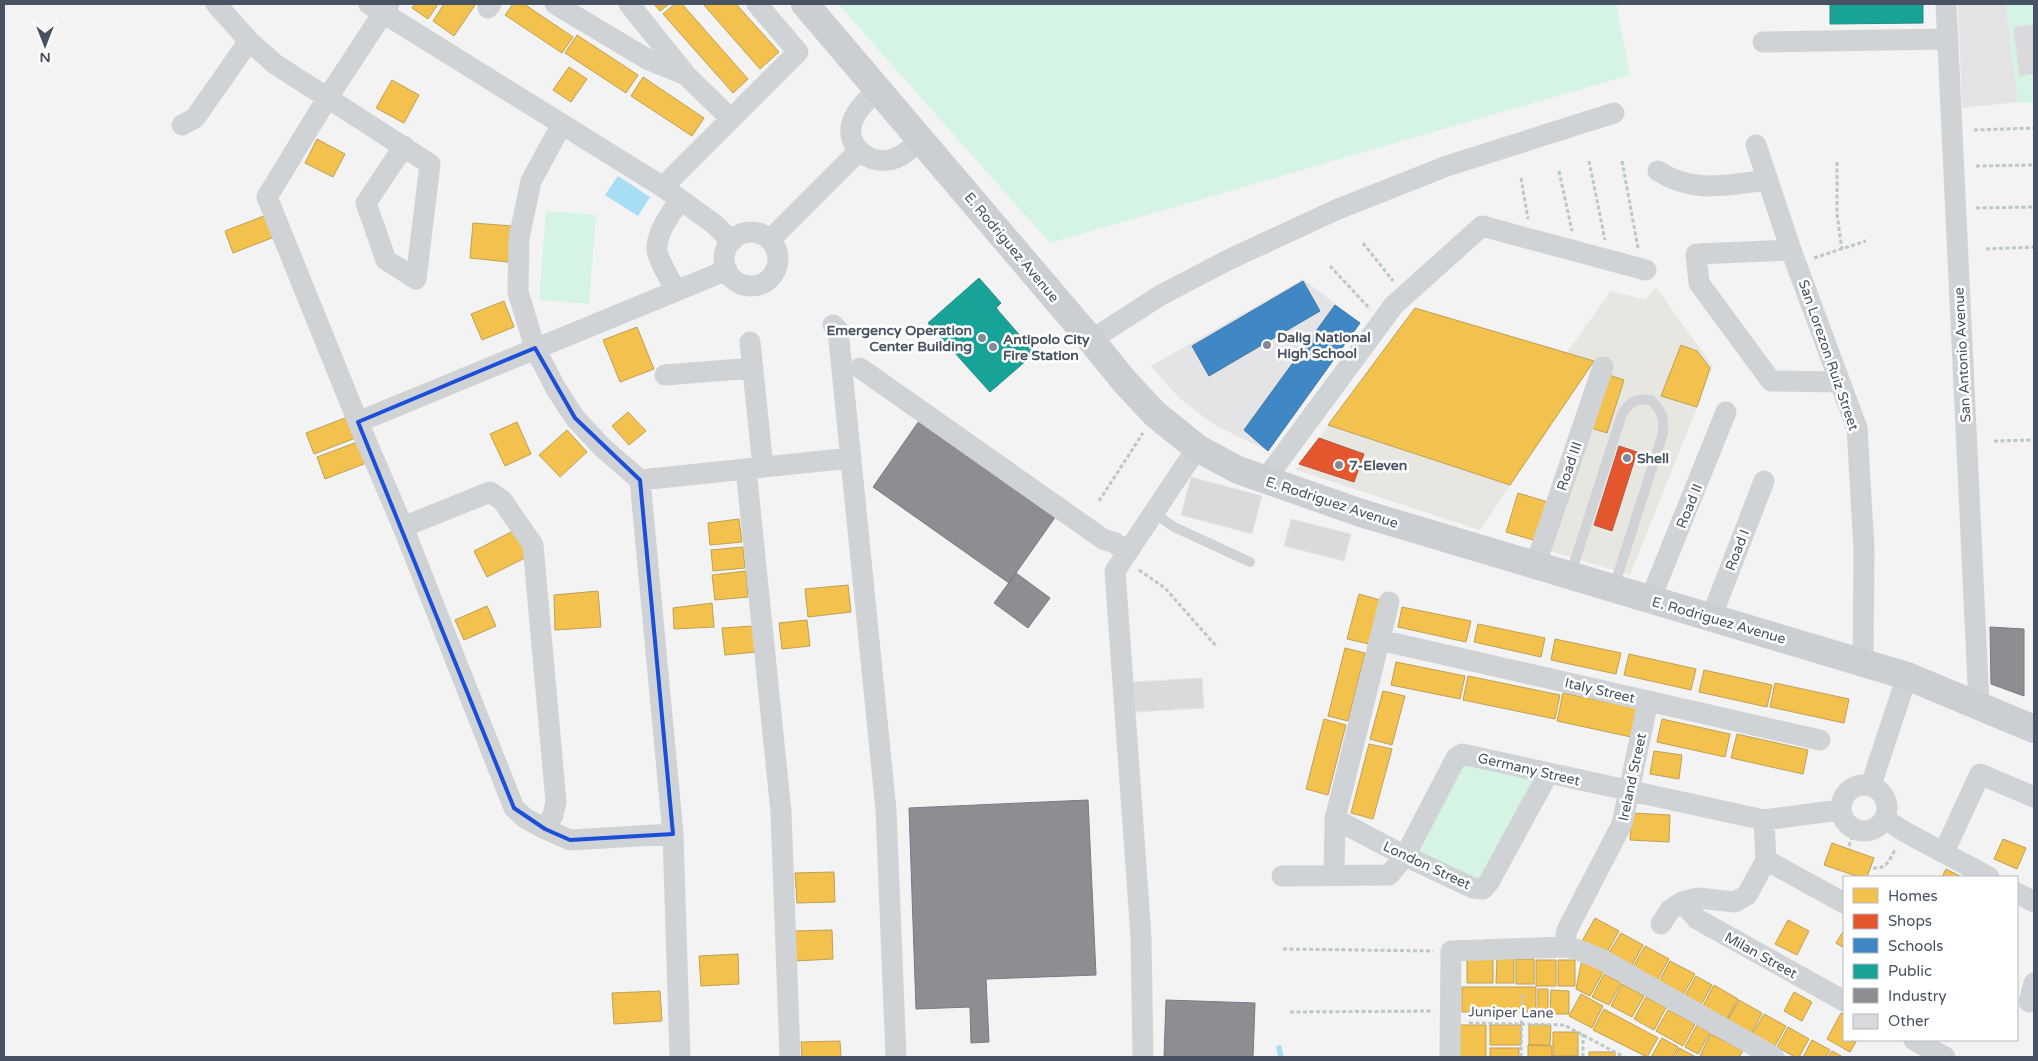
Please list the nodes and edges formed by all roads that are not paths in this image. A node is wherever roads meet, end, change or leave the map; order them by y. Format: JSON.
{"nodes":[{"id":1,"x":216,"y":4,"type":"edge"},
{"id":2,"x":555,"y":4,"type":"edge"},
{"id":3,"x":629,"y":4,"type":"edge"},
{"id":4,"x":757,"y":4,"type":"edge"},
{"id":5,"x":805,"y":4,"type":"edge"},
{"id":6,"x":1946,"y":4,"type":"edge"},
{"id":7,"x":380,"y":7,"type":"edge"},
{"id":8,"x":1947,"y":39,"type":"junction"},
{"id":9,"x":249,"y":41,"type":"junction"},
{"id":10,"x":1763,"y":42,"type":"dead end"},
{"id":11,"x":687,"y":76,"type":"junction"},
{"id":12,"x":878,"y":90,"type":"junction"},
{"id":13,"x":328,"y":97,"type":"junction"},
{"id":14,"x":1614,"y":113,"type":"dead end"},
{"id":15,"x":731,"y":119,"type":"junction"},
{"id":16,"x":562,"y":124,"type":"junction"},
{"id":17,"x":182,"y":125,"type":"dead end"},
{"id":18,"x":921,"y":140,"type":"junction"},
{"id":19,"x":1756,"y":144,"type":"dead end"},
{"id":20,"x":404,"y":146,"type":"junction"},
{"id":21,"x":859,"y":152,"type":"junction"},
{"id":22,"x":1658,"y":171,"type":"dead end"},
{"id":23,"x":1768,"y":180,"type":"junction"},
{"id":24,"x":672,"y":193,"type":"junction"},
{"id":25,"x":770,"y":240,"type":"junction"},
{"id":26,"x":732,"y":241,"type":"junction"},
{"id":27,"x":1794,"y":257,"type":"junction"},
{"id":28,"x":1644,"y":269,"type":"road end"},
{"id":29,"x":727,"y":270,"type":"junction"},
{"id":30,"x":676,"y":291,"type":"junction"},
{"id":31,"x":833,"y":325,"type":"dead end"},
{"id":32,"x":1091,"y":340,"type":"junction"},
{"id":33,"x":750,"y":342,"type":"dead end"},
{"id":34,"x":535,"y":348,"type":"junction"},
{"id":35,"x":1603,"y":367,"type":"dead end"},
{"id":36,"x":753,"y":368,"type":"junction"},
{"id":37,"x":860,"y":368,"type":"dead end"},
{"id":38,"x":665,"y":375,"type":"dead end"},
{"id":39,"x":1839,"y":382,"type":"junction"},
{"id":40,"x":1726,"y":412,"type":"dead end"},
{"id":41,"x":358,"y":422,"type":"junction"},
{"id":42,"x":1198,"y":448,"type":"junction"},
{"id":43,"x":851,"y":458,"type":"junction"},
{"id":44,"x":755,"y":468,"type":"junction"},
{"id":45,"x":640,"y":480,"type":"junction"},
{"id":46,"x":1266,"y":480,"type":"junction"},
{"id":47,"x":1764,"y":481,"type":"dead end"},
{"id":48,"x":1154,"y":513,"type":"junction"},
{"id":49,"x":403,"y":527,"type":"junction"},
{"id":50,"x":1126,"y":555,"type":"junction"},
{"id":51,"x":1250,"y":562,"type":"dead end"},
{"id":52,"x":1535,"y":566,"type":"junction"},
{"id":53,"x":1570,"y":577,"type":"junction"},
{"id":54,"x":1613,"y":589,"type":"junction"},
{"id":55,"x":1650,"y":600,"type":"junction"},
{"id":56,"x":1389,"y":602,"type":"dead end"},
{"id":57,"x":1711,"y":618,"type":"junction"},
{"id":58,"x":1380,"y":640,"type":"junction"},
{"id":59,"x":1863,"y":662,"type":"junction"},
{"id":60,"x":1907,"y":676,"type":"junction"},
{"id":61,"x":1648,"y":701,"type":"junction"},
{"id":62,"x":1979,"y":706,"type":"junction"},
{"id":63,"x":2034,"y":729,"type":"edge"},
{"id":64,"x":1820,"y":740,"type":"dead end"},
{"id":65,"x":1548,"y":774,"type":"junction"},
{"id":66,"x":1871,"y":785,"type":"junction"},
{"id":67,"x":1629,"y":790,"type":"junction"},
{"id":68,"x":2034,"y":797,"type":"edge"},
{"id":69,"x":1840,"y":810,"type":"junction"},
{"id":70,"x":1335,"y":819,"type":"junction"},
{"id":71,"x":1885,"y":819,"type":"junction"},
{"id":72,"x":1764,"y":820,"type":"junction"},
{"id":73,"x":545,"y":830,"type":"junction"},
{"id":74,"x":673,"y":834,"type":"junction"},
{"id":75,"x":1944,"y":852,"type":"junction"},
{"id":76,"x":1405,"y":856,"type":"junction"},
{"id":77,"x":1766,"y":860,"type":"junction"},
{"id":78,"x":1334,"y":875,"type":"junction"},
{"id":79,"x":1282,"y":876,"type":"dead end"},
{"id":80,"x":1987,"y":876,"type":"edge"},
{"id":81,"x":2018,"y":894,"type":"edge"},
{"id":82,"x":1682,"y":902,"type":"junction"},
{"id":83,"x":1843,"y":902,"type":"edge"},
{"id":84,"x":2034,"y":902,"type":"edge"},
{"id":85,"x":1661,"y":924,"type":"dead end"},
{"id":86,"x":1565,"y":939,"type":"junction"},
{"id":87,"x":1843,"y":1000,"type":"edge"},
{"id":88,"x":1916,"y":1041,"type":"edge"},
{"id":89,"x":680,"y":1057,"type":"edge"},
{"id":90,"x":790,"y":1057,"type":"edge"},
{"id":91,"x":896,"y":1057,"type":"edge"},
{"id":92,"x":1143,"y":1057,"type":"edge"},
{"id":93,"x":1450,"y":1057,"type":"edge"},
{"id":94,"x":1774,"y":1057,"type":"edge"},
{"id":95,"x":1945,"y":1057,"type":"edge"}],
"edges":[{"from":1,"to":9,"type":"street"},
{"from":2,"to":11,"type":"street"},
{"from":3,"to":11,"type":"street"},
{"from":4,"to":15,"type":"street"},
{"from":5,"to":12,"type":"main road","name":"E. Rodriguez Avenue"},
{"from":6,"to":8,"type":"street","name":"San Antonio Avenue"},
{"from":7,"to":13,"type":"street"},
{"from":7,"to":16,"type":"street"},
{"from":8,"to":10,"type":"street"},
{"from":8,"to":62,"type":"street","name":"San Antonio Avenue"},
{"from":9,"to":13,"type":"street"},
{"from":9,"to":17,"type":"street"},
{"from":11,"to":15,"type":"street"},
{"from":12,"to":18,"type":"main road","name":"E. Rodriguez Avenue"},
{"from":12,"to":21,"type":"street"},
{"from":13,"to":20,"type":"street"},
{"from":13,"to":41,"type":"street"},
{"from":14,"to":32,"type":"street"},
{"from":15,"to":24,"type":"street"},
{"from":16,"to":24,"type":"street"},
{"from":16,"to":34,"type":"street"},
{"from":18,"to":21,"type":"street"},
{"from":18,"to":32,"type":"main road","name":"E. Rodriguez Avenue"},
{"from":19,"to":23,"type":"street","name":"San Lorezon Ruiz Street"},
{"from":20,"to":20,"type":"street"},
{"from":21,"to":25,"type":"street"},
{"from":22,"to":23,"type":"street"},
{"from":23,"to":27,"type":"street","name":"San Lorezon Ruiz Street"},
{"from":24,"to":26,"type":"street"},
{"from":24,"to":30,"type":"street"},
{"from":25,"to":26,"type":"street"},
{"from":25,"to":29,"type":"street"},
{"from":26,"to":29,"type":"street"},
{"from":27,"to":39,"type":"street","name":"San Lorezon Ruiz Street"},
{"from":27,"to":39,"type":"street"},
{"from":28,"to":46,"type":"street"},
{"from":29,"to":30,"type":"street"},
{"from":30,"to":34,"type":"street"},
{"from":31,"to":43,"type":"street"},
{"from":32,"to":42,"type":"main road","name":"E. Rodriguez Avenue"},
{"from":33,"to":36,"type":"street"},
{"from":34,"to":41,"type":"street"},
{"from":34,"to":45,"type":"street"},
{"from":35,"to":52,"type":"street","name":"Road III"},
{"from":36,"to":38,"type":"street"},
{"from":36,"to":44,"type":"street"},
{"from":37,"to":50,"type":"street"},
{"from":39,"to":59,"type":"street","name":"San Lorezon Ruiz Street"},
{"from":40,"to":55,"type":"street","name":"Road II"},
{"from":41,"to":49,"type":"street"},
{"from":42,"to":46,"type":"main road","name":"E. Rodriguez Avenue"},
{"from":42,"to":48,"type":"street"},
{"from":43,"to":44,"type":"street"},
{"from":43,"to":91,"type":"street"},
{"from":44,"to":45,"type":"street"},
{"from":44,"to":90,"type":"street"},
{"from":45,"to":74,"type":"street"},
{"from":46,"to":52,"type":"main road","name":"E. Rodriguez Avenue"},
{"from":47,"to":57,"type":"street","name":"Road I"},
{"from":48,"to":50,"type":"street"},
{"from":48,"to":51,"type":"lane"},
{"from":49,"to":73,"type":"street"},
{"from":49,"to":73,"type":"street"},
{"from":50,"to":92,"type":"street"},
{"from":52,"to":53,"type":"main road","name":"E. Rodriguez Avenue"},
{"from":53,"to":54,"type":"main road","name":"E. Rodriguez Avenue"},
{"from":53,"to":54,"type":"lane"},
{"from":54,"to":55,"type":"main road","name":"E. Rodriguez Avenue"},
{"from":55,"to":57,"type":"main road","name":"E. Rodriguez Avenue"},
{"from":56,"to":58,"type":"street"},
{"from":57,"to":59,"type":"main road","name":"E. Rodriguez Avenue"},
{"from":58,"to":61,"type":"street","name":"Italy Street"},
{"from":58,"to":70,"type":"street"},
{"from":59,"to":60,"type":"main road","name":"E. Rodriguez Avenue"},
{"from":60,"to":62,"type":"main road","name":"E. Rodriguez Avenue"},
{"from":60,"to":66,"type":"street"},
{"from":61,"to":64,"type":"street","name":"Italy Street"},
{"from":61,"to":67,"type":"street","name":"Ireland Street"},
{"from":62,"to":63,"type":"main road","name":"E. Rodriguez Avenue"},
{"from":65,"to":67,"type":"street","name":"Germany Street"},
{"from":65,"to":76,"type":"street","name":"Germany Street"},
{"from":65,"to":76,"type":"street","name":"London Street"},
{"from":66,"to":69,"type":"street"},
{"from":66,"to":71,"type":"street"},
{"from":67,"to":72,"type":"street","name":"Germany Street"},
{"from":67,"to":86,"type":"street","name":"Ireland Street"},
{"from":68,"to":75,"type":"street"},
{"from":69,"to":71,"type":"street"},
{"from":69,"to":72,"type":"street","name":"Germany Street"},
{"from":70,"to":76,"type":"street","name":"London Street"},
{"from":70,"to":78,"type":"street"},
{"from":71,"to":75,"type":"street"},
{"from":72,"to":77,"type":"street"},
{"from":73,"to":74,"type":"street"},
{"from":74,"to":89,"type":"street"},
{"from":75,"to":80,"type":"street"},
{"from":76,"to":78,"type":"street","name":"Germany Street"},
{"from":77,"to":82,"type":"street"},
{"from":77,"to":83,"type":"street"},
{"from":78,"to":79,"type":"street","name":"Germany Street"},
{"from":81,"to":84,"type":"street"},
{"from":82,"to":85,"type":"street"},
{"from":82,"to":87,"type":"street","name":"Milan Street"},
{"from":86,"to":93,"type":"street"},
{"from":86,"to":94,"type":"street"},
{"from":88,"to":95,"type":"street"}]}
